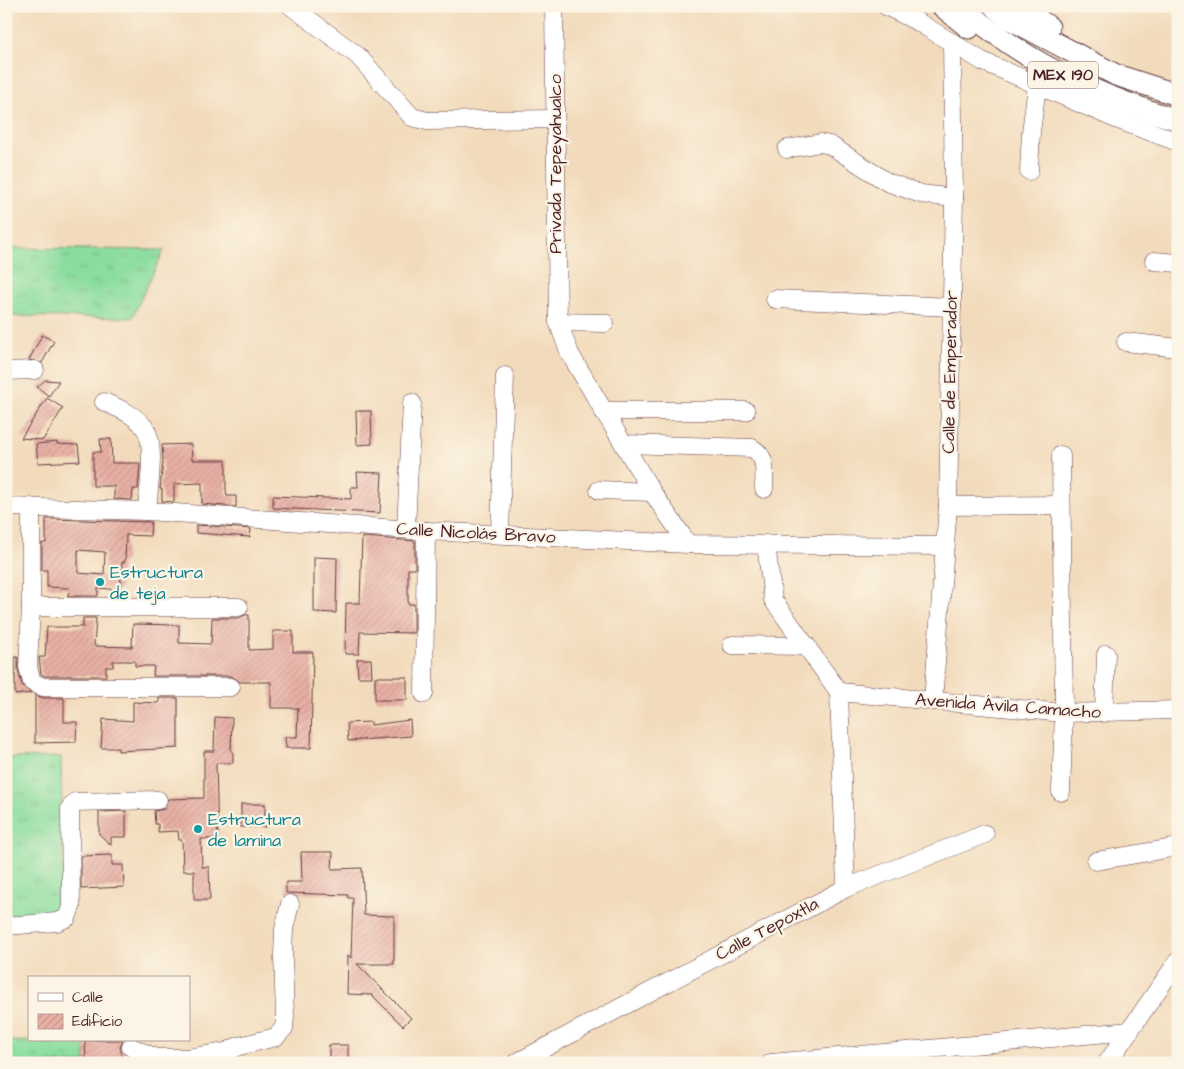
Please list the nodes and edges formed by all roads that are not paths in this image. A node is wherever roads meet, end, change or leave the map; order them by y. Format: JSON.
{"nodes":[{"id":1,"x":291,"y":6,"type":"edge"},
{"id":2,"x":554,"y":6,"type":"edge"},
{"id":3,"x":942,"y":6,"type":"edge"},
{"id":4,"x":961,"y":6,"type":"edge"},
{"id":5,"x":994,"y":6,"type":"edge"},
{"id":6,"x":1020,"y":6,"type":"edge"},
{"id":7,"x":890,"y":8,"type":"edge"},
{"id":8,"x":952,"y":42,"type":"junction"},
{"id":9,"x":1020,"y":53,"type":"junction"},
{"id":10,"x":1178,"y":82,"type":"edge"},
{"id":11,"x":1038,"y":86,"type":"junction"},
{"id":12,"x":1178,"y":95,"type":"edge"},
{"id":13,"x":554,"y":119,"type":"junction"},
{"id":14,"x":1178,"y":120,"type":"edge"},
{"id":15,"x":1178,"y":142,"type":"edge"},
{"id":16,"x":787,"y":149,"type":"dead end"},
{"id":17,"x":1029,"y":171,"type":"dead end"},
{"id":18,"x":954,"y":198,"type":"junction"},
{"id":19,"x":1154,"y":261,"type":"dead end"},
{"id":20,"x":1178,"y":263,"type":"edge"},
{"id":21,"x":776,"y":299,"type":"dead end"},
{"id":22,"x":952,"y":307,"type":"junction"},
{"id":23,"x":558,"y":322,"type":"junction"},
{"id":24,"x":606,"y":323,"type":"dead end"},
{"id":25,"x":1126,"y":342,"type":"dead end"},
{"id":26,"x":1178,"y":348,"type":"edge"},
{"id":27,"x":35,"y":370,"type":"dead end"},
{"id":28,"x":6,"y":371,"type":"edge"},
{"id":29,"x":505,"y":376,"type":"dead end"},
{"id":30,"x":104,"y":402,"type":"dead end"},
{"id":31,"x":412,"y":403,"type":"dead end"},
{"id":32,"x":604,"y":411,"type":"junction"},
{"id":33,"x":746,"y":411,"type":"dead end"},
{"id":34,"x":624,"y":444,"type":"junction"},
{"id":35,"x":1061,"y":455,"type":"dead end"},
{"id":36,"x":599,"y":490,"type":"dead end"},
{"id":37,"x":764,"y":490,"type":"dead end"},
{"id":38,"x":652,"y":492,"type":"junction"},
{"id":39,"x":1061,"y":505,"type":"junction"},
{"id":40,"x":948,"y":506,"type":"junction"},
{"id":41,"x":6,"y":507,"type":"edge"},
{"id":42,"x":32,"y":507,"type":"junction"},
{"id":43,"x":147,"y":511,"type":"junction"},
{"id":44,"x":406,"y":529,"type":"junction"},
{"id":45,"x":426,"y":531,"type":"junction"},
{"id":46,"x":500,"y":534,"type":"junction"},
{"id":47,"x":688,"y":544,"type":"junction"},
{"id":48,"x":766,"y":544,"type":"junction"},
{"id":49,"x":946,"y":546,"type":"junction"},
{"id":50,"x":31,"y":607,"type":"junction"},
{"id":51,"x":239,"y":607,"type":"dead end"},
{"id":52,"x":732,"y":645,"type":"dead end"},
{"id":53,"x":807,"y":646,"type":"junction"},
{"id":54,"x":1106,"y":654,"type":"dead end"},
{"id":55,"x":231,"y":687,"type":"dead end"},
{"id":56,"x":839,"y":692,"type":"junction"},
{"id":57,"x":424,"y":694,"type":"dead end"},
{"id":58,"x":933,"y":701,"type":"junction"},
{"id":59,"x":1178,"y":710,"type":"edge"},
{"id":60,"x":1064,"y":713,"type":"junction"},
{"id":61,"x":1104,"y":713,"type":"junction"},
{"id":62,"x":1062,"y":792,"type":"dead end"},
{"id":63,"x":158,"y":800,"type":"dead end"},
{"id":64,"x":985,"y":834,"type":"dead end"},
{"id":65,"x":1178,"y":847,"type":"edge"},
{"id":66,"x":1096,"y":861,"type":"dead end"},
{"id":67,"x":846,"y":888,"type":"junction"},
{"id":68,"x":290,"y":904,"type":"dead end"},
{"id":69,"x":6,"y":926,"type":"edge"},
{"id":70,"x":1178,"y":962,"type":"edge"},
{"id":71,"x":1130,"y":1031,"type":"junction"},
{"id":72,"x":131,"y":1047,"type":"dead end"},
{"id":73,"x":226,"y":1058,"type":"edge"},
{"id":74,"x":802,"y":1061,"type":"edge"},
{"id":75,"x":516,"y":1063,"type":"edge"},
{"id":76,"x":771,"y":1063,"type":"edge"},
{"id":77,"x":1107,"y":1063,"type":"edge"}],
"edges":[{"from":1,"to":13,"type":"street"},
{"from":2,"to":13,"type":"street","name":"Privada Tepeyahualco"},
{"from":3,"to":9,"type":"main road"},
{"from":4,"to":9,"type":"main road","number":"MEX 190"},
{"from":5,"to":12,"type":"main road","number":"MEX 190"},
{"from":6,"to":10,"type":"main road"},
{"from":7,"to":8,"type":"street"},
{"from":8,"to":11,"type":"street"},
{"from":8,"to":18,"type":"street","name":"Calle de Emperador"},
{"from":9,"to":14,"type":"main road","number":"MEX 190"},
{"from":11,"to":15,"type":"street"},
{"from":11,"to":17,"type":"street"},
{"from":13,"to":23,"type":"street","name":"Privada Tepeyahualco"},
{"from":16,"to":18,"type":"street"},
{"from":18,"to":22,"type":"street","name":"Calle de Emperador"},
{"from":19,"to":20,"type":"street"},
{"from":21,"to":22,"type":"street"},
{"from":22,"to":40,"type":"street","name":"Calle de Emperador"},
{"from":23,"to":24,"type":"street"},
{"from":23,"to":32,"type":"street","name":"Privada Tepeyahualco"},
{"from":25,"to":26,"type":"street"},
{"from":27,"to":28,"type":"street"},
{"from":29,"to":46,"type":"street"},
{"from":30,"to":43,"type":"street"},
{"from":31,"to":44,"type":"street"},
{"from":32,"to":33,"type":"street"},
{"from":32,"to":34,"type":"street","name":"Privada Tepeyahualco"},
{"from":34,"to":37,"type":"street"},
{"from":34,"to":38,"type":"street","name":"Privada Tepeyahualco"},
{"from":35,"to":39,"type":"street"},
{"from":36,"to":38,"type":"street"},
{"from":38,"to":47,"type":"street","name":"Privada Tepeyahualco"},
{"from":39,"to":40,"type":"street"},
{"from":39,"to":60,"type":"street"},
{"from":40,"to":49,"type":"street","name":"Calle de Emperador"},
{"from":41,"to":42,"type":"street","name":"Calle Nicolás Bravo"},
{"from":42,"to":43,"type":"street","name":"Calle Nicolás Bravo"},
{"from":42,"to":50,"type":"street"},
{"from":43,"to":44,"type":"street","name":"Calle Nicolás Bravo"},
{"from":44,"to":45,"type":"street","name":"Calle Nicolás Bravo"},
{"from":45,"to":46,"type":"street","name":"Calle Nicolás Bravo"},
{"from":45,"to":57,"type":"street"},
{"from":46,"to":47,"type":"street","name":"Calle Nicolás Bravo"},
{"from":47,"to":48,"type":"street","name":"Calle Nicolás Bravo"},
{"from":48,"to":49,"type":"street","name":"Calle Nicolás Bravo"},
{"from":48,"to":53,"type":"street"},
{"from":49,"to":58,"type":"street","name":"Calle de Emperador"},
{"from":50,"to":51,"type":"street"},
{"from":50,"to":55,"type":"street"},
{"from":52,"to":53,"type":"street"},
{"from":53,"to":56,"type":"street"},
{"from":54,"to":61,"type":"street"},
{"from":56,"to":58,"type":"street","name":"Avenida Ávila Camacho"},
{"from":56,"to":67,"type":"street"},
{"from":58,"to":60,"type":"street","name":"Avenida Ávila Camacho"},
{"from":59,"to":61,"type":"street","name":"Avenida Ávila Camacho"},
{"from":60,"to":61,"type":"street","name":"Avenida Ávila Camacho"},
{"from":60,"to":62,"type":"street"},
{"from":63,"to":69,"type":"street"},
{"from":64,"to":67,"type":"street","name":"Calle Tepoxtla"},
{"from":65,"to":66,"type":"street"},
{"from":67,"to":75,"type":"street","name":"Calle Tepoxtla"},
{"from":68,"to":73,"type":"street"},
{"from":70,"to":71,"type":"street"},
{"from":71,"to":74,"type":"street"},
{"from":71,"to":77,"type":"street"},
{"from":72,"to":73,"type":"street"},
{"from":74,"to":76,"type":"street"}]}
